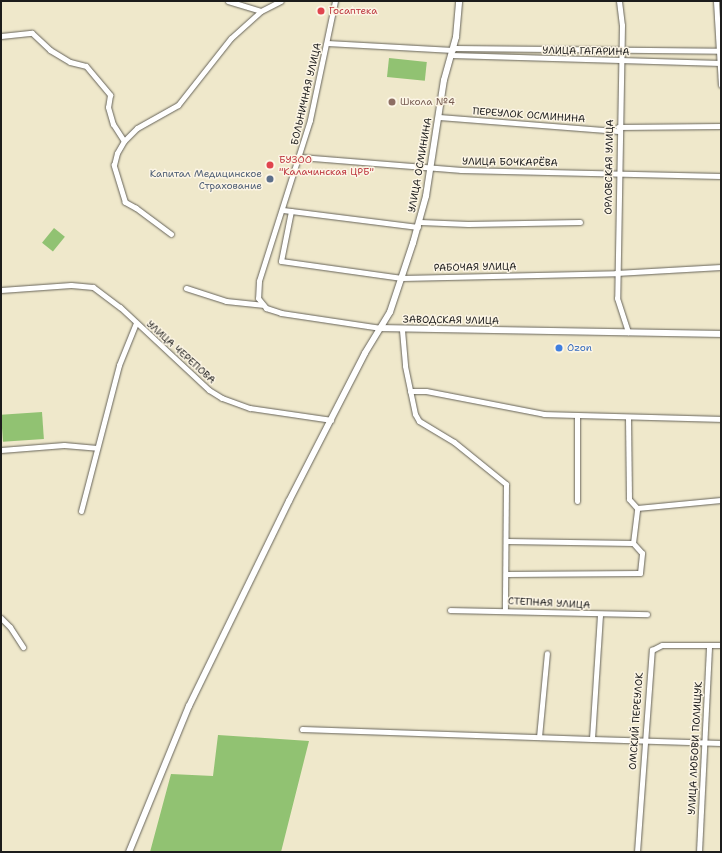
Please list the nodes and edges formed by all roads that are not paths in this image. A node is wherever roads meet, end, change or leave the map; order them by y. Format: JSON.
{"nodes":[{"id":1,"x":228,"y":1,"type":"edge"},
{"id":2,"x":282,"y":1,"type":"edge"},
{"id":3,"x":335,"y":1,"type":"edge"},
{"id":4,"x":459,"y":1,"type":"edge"},
{"id":5,"x":619,"y":1,"type":"edge"},
{"id":6,"x":716,"y":1,"type":"edge"},
{"id":7,"x":261,"y":11,"type":"junction"},
{"id":8,"x":1,"y":36,"type":"edge"},
{"id":9,"x":328,"y":43,"type":"junction"},
{"id":10,"x":620,"y":50,"type":"junction"},
{"id":11,"x":453,"y":51,"type":"junction"},
{"id":12,"x":720,"y":51,"type":"edge"},
{"id":13,"x":620,"y":61,"type":"junction"},
{"id":14,"x":720,"y":63,"type":"edge"},
{"id":15,"x":721,"y":85,"type":"edge"},
{"id":16,"x":439,"y":117,"type":"junction"},
{"id":17,"x":721,"y":126,"type":"edge"},
{"id":18,"x":618,"y":129,"type":"junction"},
{"id":19,"x":124,"y":141,"type":"junction"},
{"id":20,"x":300,"y":157,"type":"junction"},
{"id":21,"x":432,"y":166,"type":"junction"},
{"id":22,"x":617,"y":173,"type":"junction"},
{"id":23,"x":721,"y":176,"type":"edge"},
{"id":24,"x":283,"y":210,"type":"junction"},
{"id":25,"x":291,"y":211,"type":"junction"},
{"id":26,"x":580,"y":222,"type":"dead end"},
{"id":27,"x":419,"y":225,"type":"junction"},
{"id":28,"x":171,"y":234,"type":"dead end"},
{"id":29,"x":721,"y":267,"type":"edge"},
{"id":30,"x":616,"y":273,"type":"junction"},
{"id":31,"x":402,"y":278,"type":"junction"},
{"id":32,"x":186,"y":288,"type":"dead end"},
{"id":33,"x":1,"y":290,"type":"edge"},
{"id":34,"x":262,"y":305,"type":"junction"},
{"id":35,"x":136,"y":323,"type":"junction"},
{"id":36,"x":381,"y":328,"type":"junction"},
{"id":37,"x":402,"y":330,"type":"junction"},
{"id":38,"x":628,"y":332,"type":"junction"},
{"id":39,"x":721,"y":334,"type":"edge"},
{"id":40,"x":410,"y":391,"type":"junction"},
{"id":41,"x":577,"y":415,"type":"junction"},
{"id":42,"x":628,"y":417,"type":"junction"},
{"id":43,"x":721,"y":419,"type":"edge"},
{"id":44,"x":331,"y":420,"type":"junction"},
{"id":45,"x":97,"y":448,"type":"junction"},
{"id":46,"x":1,"y":450,"type":"edge"},
{"id":47,"x":721,"y":500,"type":"edge"},
{"id":48,"x":577,"y":501,"type":"dead end"},
{"id":49,"x":636,"y":508,"type":"junction"},
{"id":50,"x":81,"y":511,"type":"dead end"},
{"id":51,"x":506,"y":541,"type":"junction"},
{"id":52,"x":633,"y":543,"type":"junction"},
{"id":53,"x":506,"y":574,"type":"junction"},
{"id":54,"x":505,"y":609,"type":"junction"},
{"id":55,"x":450,"y":610,"type":"dead end"},
{"id":56,"x":647,"y":614,"type":"dead end"},
{"id":57,"x":600,"y":615,"type":"junction"},
{"id":58,"x":1,"y":618,"type":"edge"},
{"id":59,"x":709,"y":645,"type":"junction"},
{"id":60,"x":721,"y":645,"type":"edge"},
{"id":61,"x":23,"y":647,"type":"dead end"},
{"id":62,"x":547,"y":653,"type":"dead end"},
{"id":63,"x":302,"y":729,"type":"dead end"},
{"id":64,"x":539,"y":737,"type":"junction"},
{"id":65,"x":592,"y":739,"type":"junction"},
{"id":66,"x":644,"y":741,"type":"junction"},
{"id":67,"x":704,"y":742,"type":"junction"},
{"id":68,"x":721,"y":743,"type":"edge"},
{"id":69,"x":129,"y":852,"type":"edge"},
{"id":70,"x":637,"y":852,"type":"edge"},
{"id":71,"x":699,"y":852,"type":"edge"}],
"edges":[{"from":1,"to":7,"type":"street"},
{"from":2,"to":7,"type":"street"},
{"from":3,"to":9,"type":"street","name":"БОЛЬНИЧНАЯ УЛИЦА"},
{"from":4,"to":11,"type":"street","name":"УЛИЦА ОСМИНИНА"},
{"from":5,"to":10,"type":"street","name":"ОРЛОВСКАЯ УЛИЦА"},
{"from":6,"to":12,"type":"street"},
{"from":7,"to":19,"type":"street"},
{"from":8,"to":19,"type":"street"},
{"from":9,"to":11,"type":"street","name":"УЛИЦА ГАГАРИНА"},
{"from":9,"to":20,"type":"street","name":"БОЛЬНИЧНАЯ УЛИЦА"},
{"from":10,"to":11,"type":"street","name":"УЛИЦА ГАГАРИНА"},
{"from":10,"to":12,"type":"street","name":"УЛИЦА ГАГАРИНА"},
{"from":10,"to":13,"type":"street","name":"ОРЛОВСКАЯ УЛИЦА"},
{"from":11,"to":13,"type":"street","name":"УЛИЦА ГАГАРИНА"},
{"from":11,"to":16,"type":"street","name":"УЛИЦА ОСМИНИНА"},
{"from":12,"to":14,"type":"street"},
{"from":13,"to":14,"type":"street","name":"УЛИЦА ГАГАРИНА"},
{"from":13,"to":18,"type":"street","name":"ОРЛОВСКАЯ УЛИЦА"},
{"from":14,"to":15,"type":"street"},
{"from":16,"to":18,"type":"street","name":"ПЕРЕУЛОК ОСМИНИНА"},
{"from":16,"to":21,"type":"street","name":"УЛИЦА ОСМИНИНА"},
{"from":17,"to":18,"type":"street","name":"ПЕРЕУЛОК ОСМИНИНА"},
{"from":18,"to":22,"type":"street","name":"ОРЛОВСКАЯ УЛИЦА"},
{"from":19,"to":28,"type":"street"},
{"from":20,"to":21,"type":"street","name":"УЛИЦА БОЧКАРЁВА"},
{"from":20,"to":24,"type":"street","name":"БОЛЬНИЧНАЯ УЛИЦА"},
{"from":21,"to":22,"type":"street","name":"УЛИЦА БОЧКАРЁВА"},
{"from":21,"to":27,"type":"street","name":"УЛИЦА ОСМИНИНА"},
{"from":22,"to":23,"type":"street","name":"УЛИЦА БОЧКАРЁВА"},
{"from":22,"to":30,"type":"street","name":"ОРЛОВСКАЯ УЛИЦА"},
{"from":24,"to":25,"type":"street"},
{"from":24,"to":34,"type":"street","name":"БОЛЬНИЧНАЯ УЛИЦА"},
{"from":25,"to":27,"type":"street"},
{"from":25,"to":31,"type":"street","name":"РАБОЧАЯ УЛИЦА"},
{"from":26,"to":27,"type":"street"},
{"from":27,"to":31,"type":"street","name":"УЛИЦА ОСМИНИНА"},
{"from":29,"to":30,"type":"street","name":"РАБОЧАЯ УЛИЦА"},
{"from":30,"to":31,"type":"street","name":"РАБОЧАЯ УЛИЦА"},
{"from":30,"to":38,"type":"street","name":"ОРЛОВСКАЯ УЛИЦА"},
{"from":31,"to":36,"type":"street","name":"УЛИЦА ОСМИНИНА"},
{"from":32,"to":34,"type":"street","name":"ЗАВОДСКАЯ УЛИЦА"},
{"from":33,"to":35,"type":"street","name":"УЛИЦА ЧЕРЕПОВА"},
{"from":34,"to":36,"type":"street","name":"ЗАВОДСКАЯ УЛИЦА"},
{"from":35,"to":44,"type":"street","name":"УЛИЦА ЧЕРЕПОВА"},
{"from":35,"to":45,"type":"street","name":"УЛИЦА ЧЕРЕПОВА"},
{"from":36,"to":37,"type":"street","name":"ЗАВОДСКАЯ УЛИЦА"},
{"from":36,"to":44,"type":"street","name":"УЛИЦА ОСМИНИНА"},
{"from":37,"to":38,"type":"street","name":"ЗАВОДСКАЯ УЛИЦА"},
{"from":37,"to":40,"type":"street"},
{"from":38,"to":39,"type":"street","name":"ЗАВОДСКАЯ УЛИЦА"},
{"from":40,"to":41,"type":"street"},
{"from":40,"to":51,"type":"street"},
{"from":41,"to":42,"type":"street"},
{"from":41,"to":48,"type":"street"},
{"from":42,"to":43,"type":"street"},
{"from":42,"to":49,"type":"street"},
{"from":44,"to":69,"type":"street","name":"УЛИЦА ОСМИНИНА"},
{"from":45,"to":46,"type":"street"},
{"from":45,"to":50,"type":"street","name":"УЛИЦА ЧЕРЕПОВА"},
{"from":47,"to":49,"type":"street"},
{"from":49,"to":52,"type":"street"},
{"from":51,"to":52,"type":"street"},
{"from":51,"to":53,"type":"street"},
{"from":52,"to":53,"type":"street"},
{"from":53,"to":54,"type":"street"},
{"from":54,"to":55,"type":"street","name":"СТЕПНАЯ УЛИЦА"},
{"from":54,"to":57,"type":"street","name":"СТЕПНАЯ УЛИЦА"},
{"from":56,"to":57,"type":"street","name":"СТЕПНАЯ УЛИЦА"},
{"from":57,"to":65,"type":"street"},
{"from":58,"to":61,"type":"street"},
{"from":59,"to":60,"type":"street"},
{"from":59,"to":66,"type":"street","name":"ОМСКИЙ ПЕРЕУЛОК"},
{"from":59,"to":67,"type":"street","name":"УЛИЦА ЛЮБОВИ ПОЛИЩУК"},
{"from":62,"to":64,"type":"street"},
{"from":63,"to":64,"type":"street"},
{"from":64,"to":65,"type":"street"},
{"from":65,"to":66,"type":"street"},
{"from":66,"to":67,"type":"street"},
{"from":66,"to":70,"type":"street","name":"ОМСКИЙ ПЕРЕУЛОК"},
{"from":67,"to":68,"type":"street"},
{"from":67,"to":71,"type":"street","name":"УЛИЦА ЛЮБОВИ ПОЛИЩУК"}]}
